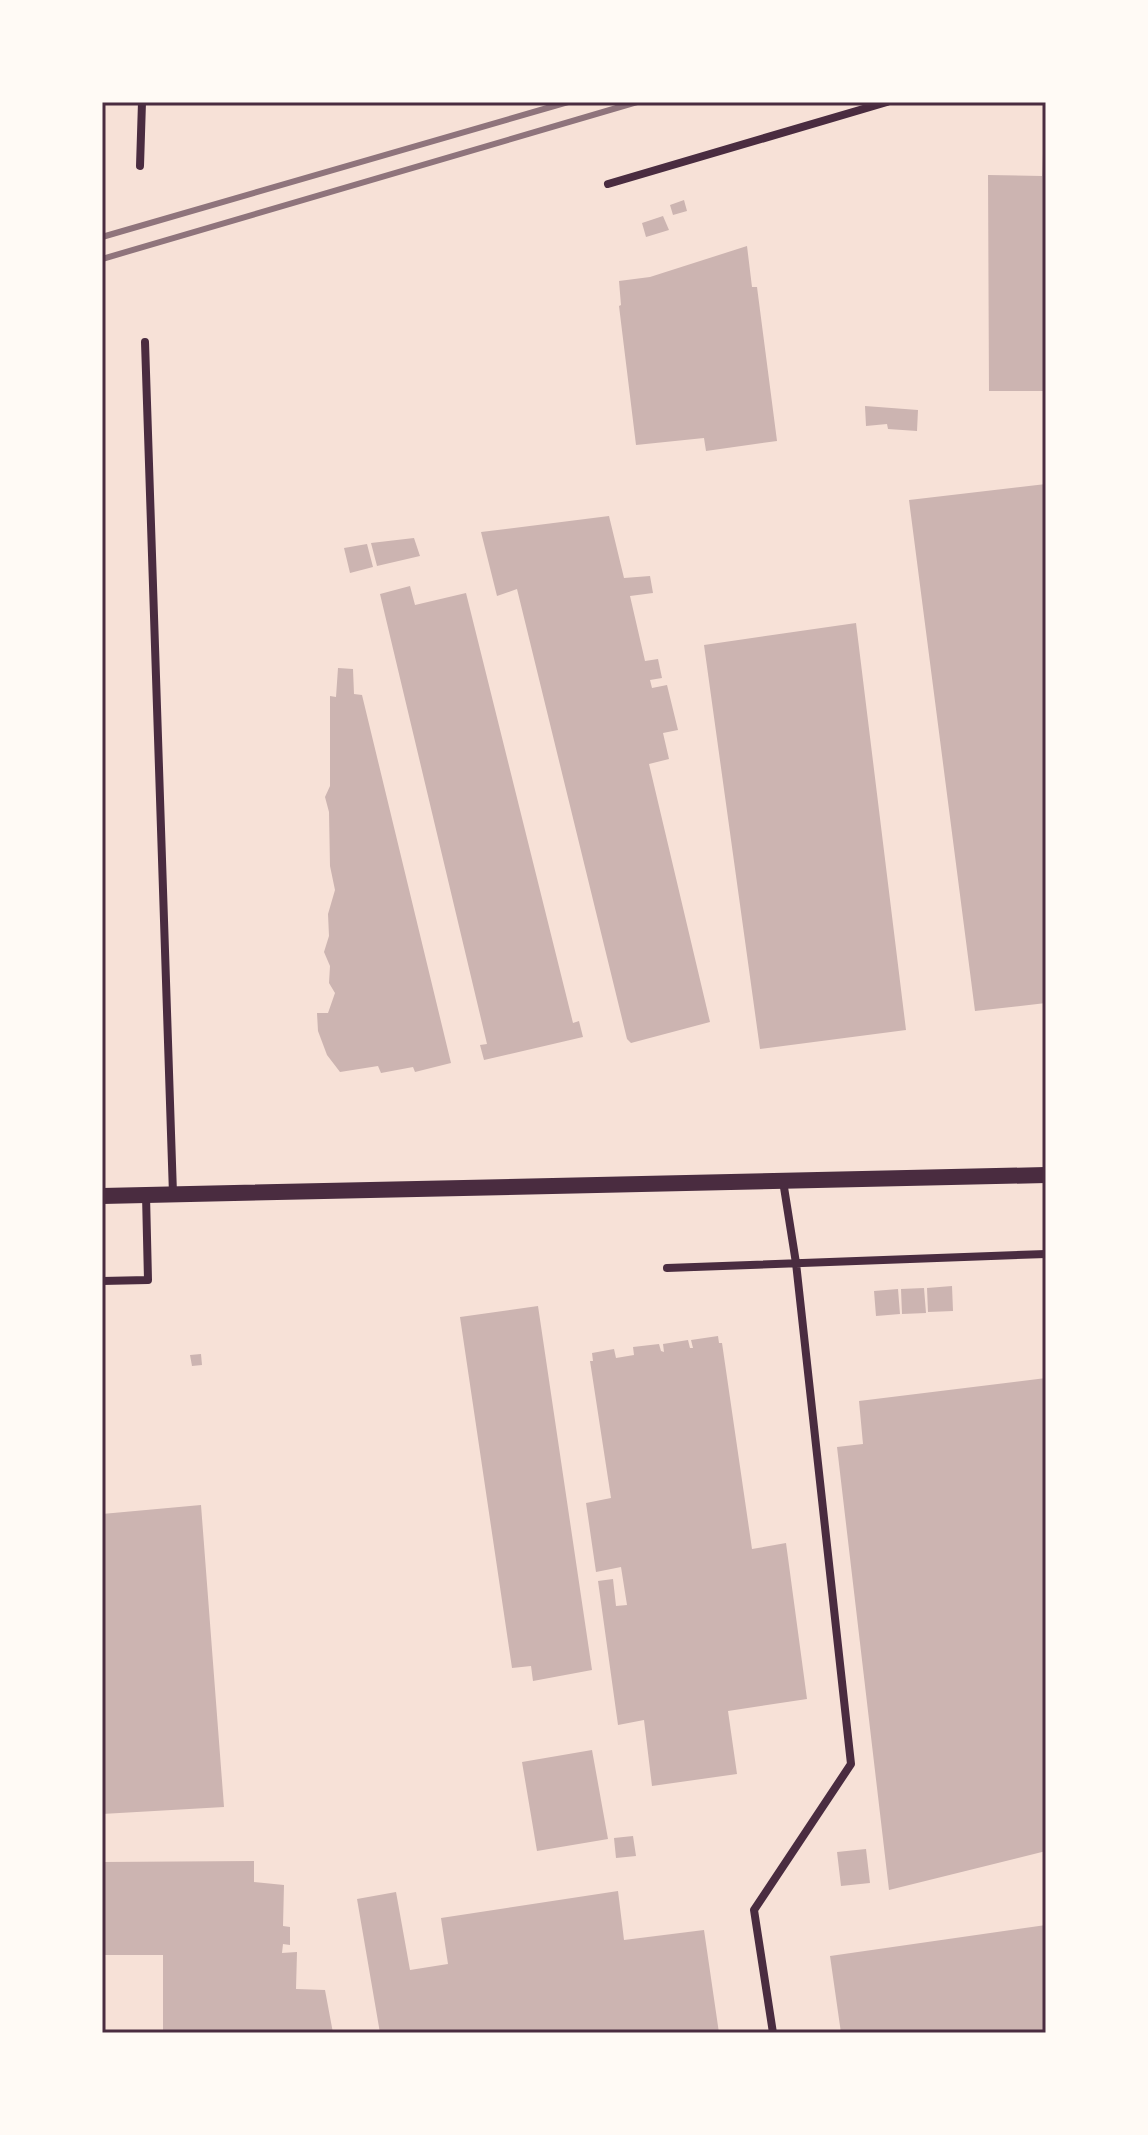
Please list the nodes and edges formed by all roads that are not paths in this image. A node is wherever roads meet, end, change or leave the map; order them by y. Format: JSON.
{"nodes":[{"id":1,"x":142,"y":102,"type":"edge"},
{"id":2,"x":887,"y":102,"type":"edge"},
{"id":3,"x":140,"y":166,"type":"dead end"},
{"id":4,"x":608,"y":184,"type":"dead end"},
{"id":5,"x":145,"y":342,"type":"dead end"},
{"id":6,"x":1046,"y":1175,"type":"edge"},
{"id":7,"x":783,"y":1181,"type":"junction"},
{"id":8,"x":146,"y":1195,"type":"junction"},
{"id":9,"x":173,"y":1195,"type":"junction"},
{"id":10,"x":102,"y":1196,"type":"edge"},
{"id":11,"x":1046,"y":1254,"type":"edge"},
{"id":12,"x":796,"y":1263,"type":"junction"},
{"id":13,"x":667,"y":1268,"type":"dead end"},
{"id":14,"x":102,"y":1281,"type":"edge"},
{"id":15,"x":773,"y":2033,"type":"edge"}],
"edges":[{"from":1,"to":3,"type":"street"},
{"from":2,"to":4,"type":"street"},
{"from":5,"to":9,"type":"street"},
{"from":6,"to":7,"type":"main road"},
{"from":7,"to":9,"type":"main road"},
{"from":7,"to":12,"type":"street"},
{"from":8,"to":9,"type":"main road"},
{"from":8,"to":10,"type":"main road"},
{"from":8,"to":14,"type":"street"},
{"from":11,"to":12,"type":"street"},
{"from":12,"to":13,"type":"street"},
{"from":12,"to":15,"type":"street"}]}
